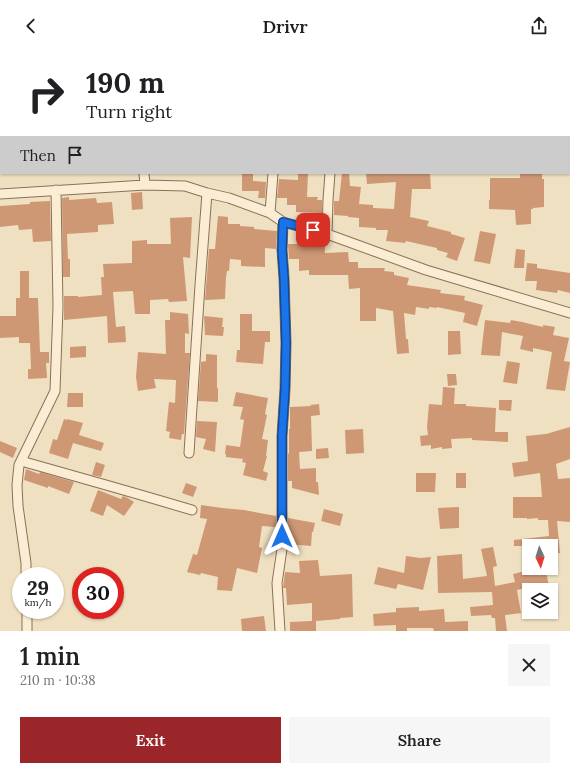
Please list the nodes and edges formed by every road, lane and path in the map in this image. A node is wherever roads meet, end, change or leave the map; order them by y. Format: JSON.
{"nodes":[{"id":1,"x":144,"y":174,"type":"edge"},
{"id":2,"x":273,"y":174,"type":"edge"},
{"id":3,"x":330,"y":174,"type":"edge"},
{"id":4,"x":145,"y":185,"type":"junction"},
{"id":5,"x":56,"y":190,"type":"junction"},
{"id":6,"x":207,"y":193,"type":"junction"},
{"id":7,"x":0,"y":194,"type":"edge"},
{"id":8,"x":270,"y":213,"type":"junction"},
{"id":9,"x":283,"y":222,"type":"junction"},
{"id":10,"x":327,"y":234,"type":"junction"},
{"id":11,"x":570,"y":313,"type":"edge"},
{"id":12,"x":189,"y":453,"type":"dead end"},
{"id":13,"x":21,"y":461,"type":"junction"},
{"id":14,"x":192,"y":510,"type":"dead end"},
{"id":15,"x":26,"y":567,"type":"edge"},
{"id":16,"x":26,"y":619,"type":"edge"},
{"id":17,"x":27,"y":631,"type":"edge"},
{"id":18,"x":280,"y":631,"type":"edge"}],
"edges":[{"from":1,"to":4,"type":"street"},
{"from":2,"to":8,"type":"street"},
{"from":3,"to":10,"type":"street"},
{"from":4,"to":5,"type":"street"},
{"from":4,"to":6,"type":"street"},
{"from":5,"to":7,"type":"street"},
{"from":5,"to":13,"type":"street"},
{"from":6,"to":8,"type":"street"},
{"from":6,"to":12,"type":"street"},
{"from":8,"to":9,"type":"street"},
{"from":9,"to":10,"type":"street"},
{"from":9,"to":18,"type":"street"},
{"from":10,"to":11,"type":"street"},
{"from":13,"to":14,"type":"street"},
{"from":13,"to":15,"type":"street"},
{"from":16,"to":17,"type":"street"}]}
